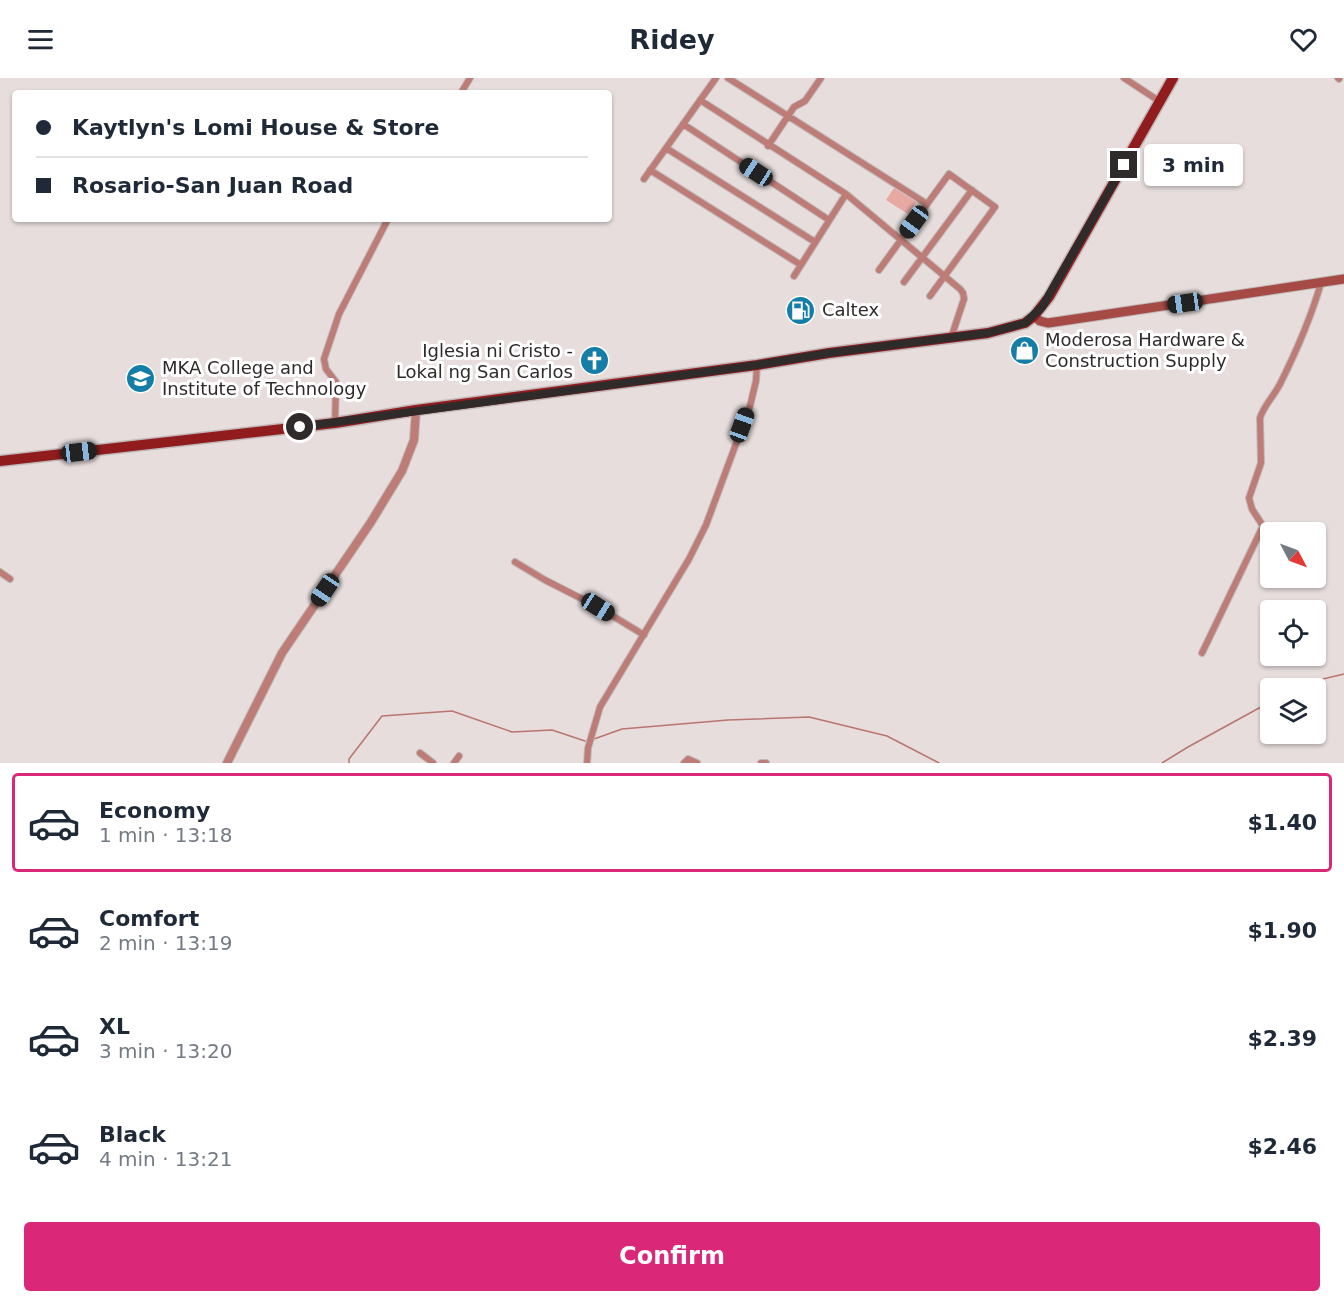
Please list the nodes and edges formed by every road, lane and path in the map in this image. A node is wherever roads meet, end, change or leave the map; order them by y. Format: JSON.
{"nodes":[{"id":1,"x":716,"y":78,"type":"edge"},
{"id":2,"x":728,"y":78,"type":"edge"},
{"id":3,"x":821,"y":78,"type":"edge"},
{"id":4,"x":1124,"y":78,"type":"edge"},
{"id":5,"x":1173,"y":78,"type":"edge"},
{"id":6,"x":700,"y":100,"type":"junction"},
{"id":7,"x":1159,"y":101,"type":"junction"},
{"id":8,"x":788,"y":116,"type":"junction"},
{"id":9,"x":683,"y":124,"type":"junction"},
{"id":10,"x":768,"y":146,"type":"junction"},
{"id":11,"x":666,"y":148,"type":"junction"},
{"id":12,"x":650,"y":170,"type":"junction"},
{"id":13,"x":644,"y":179,"type":"dead end"},
{"id":14,"x":972,"y":190,"type":"junction"},
{"id":15,"x":846,"y":194,"type":"junction"},
{"id":16,"x":927,"y":204,"type":"junction"},
{"id":17,"x":829,"y":220,"type":"junction"},
{"id":18,"x":386,"y":222,"type":"edge"},
{"id":19,"x":901,"y":240,"type":"junction"},
{"id":20,"x":815,"y":242,"type":"junction"},
{"id":21,"x":922,"y":258,"type":"junction"},
{"id":22,"x":801,"y":265,"type":"junction"},
{"id":23,"x":879,"y":270,"type":"dead end"},
{"id":24,"x":794,"y":276,"type":"dead end"},
{"id":25,"x":944,"y":276,"type":"junction"},
{"id":26,"x":1344,"y":279,"type":"edge"},
{"id":27,"x":904,"y":282,"type":"dead end"},
{"id":28,"x":1321,"y":283,"type":"junction"},
{"id":29,"x":930,"y":296,"type":"dead end"},
{"id":30,"x":1034,"y":316,"type":"junction"},
{"id":31,"x":950,"y":339,"type":"junction"},
{"id":32,"x":757,"y":365,"type":"junction"},
{"id":33,"x":416,"y":410,"type":"junction"},
{"id":34,"x":335,"y":423,"type":"junction"},
{"id":35,"x":0,"y":461,"type":"edge"},
{"id":36,"x":515,"y":562,"type":"dead end"},
{"id":37,"x":0,"y":572,"type":"edge"},
{"id":38,"x":10,"y":579,"type":"dead end"},
{"id":39,"x":644,"y":635,"type":"junction"},
{"id":40,"x":1202,"y":652,"type":"dead end"},
{"id":41,"x":420,"y":753,"type":"dead end"},
{"id":42,"x":459,"y":756,"type":"dead end"},
{"id":43,"x":227,"y":763,"type":"edge"},
{"id":44,"x":433,"y":763,"type":"edge"},
{"id":45,"x":454,"y":763,"type":"edge"},
{"id":46,"x":587,"y":763,"type":"edge"},
{"id":47,"x":684,"y":763,"type":"edge"},
{"id":48,"x":697,"y":763,"type":"edge"},
{"id":49,"x":761,"y":763,"type":"edge"},
{"id":50,"x":766,"y":763,"type":"edge"}],
"edges":[{"from":1,"to":6,"type":"street"},
{"from":2,"to":8,"type":"street"},
{"from":3,"to":8,"type":"street"},
{"from":4,"to":7,"type":"street"},
{"from":5,"to":7,"type":"main road"},
{"from":6,"to":9,"type":"street"},
{"from":6,"to":10,"type":"street"},
{"from":7,"to":30,"type":"main road"},
{"from":8,"to":10,"type":"street"},
{"from":8,"to":16,"type":"street"},
{"from":9,"to":11,"type":"street"},
{"from":9,"to":17,"type":"street"},
{"from":10,"to":15,"type":"street"},
{"from":11,"to":12,"type":"street"},
{"from":11,"to":20,"type":"street"},
{"from":12,"to":13,"type":"street"},
{"from":12,"to":22,"type":"street"},
{"from":14,"to":16,"type":"street"},
{"from":14,"to":21,"type":"street"},
{"from":14,"to":25,"type":"street"},
{"from":15,"to":17,"type":"street"},
{"from":15,"to":19,"type":"street"},
{"from":16,"to":19,"type":"street"},
{"from":17,"to":20,"type":"street"},
{"from":18,"to":34,"type":"street"},
{"from":19,"to":21,"type":"street"},
{"from":19,"to":23,"type":"street"},
{"from":20,"to":22,"type":"street"},
{"from":21,"to":25,"type":"street"},
{"from":21,"to":27,"type":"street"},
{"from":22,"to":24,"type":"street"},
{"from":25,"to":29,"type":"street"},
{"from":25,"to":31,"type":"street"},
{"from":26,"to":28,"type":"main road"},
{"from":28,"to":30,"type":"main road"},
{"from":28,"to":40,"type":"street"},
{"from":30,"to":31,"type":"main road"},
{"from":31,"to":32,"type":"main road"},
{"from":32,"to":33,"type":"main road"},
{"from":32,"to":39,"type":"street"},
{"from":33,"to":34,"type":"main road"},
{"from":33,"to":43,"type":"street"},
{"from":34,"to":35,"type":"main road"},
{"from":36,"to":39,"type":"street"},
{"from":37,"to":38,"type":"street"},
{"from":39,"to":46,"type":"street"},
{"from":41,"to":44,"type":"street"},
{"from":42,"to":45,"type":"street"},
{"from":47,"to":48,"type":"street"},
{"from":49,"to":50,"type":"street"}]}
